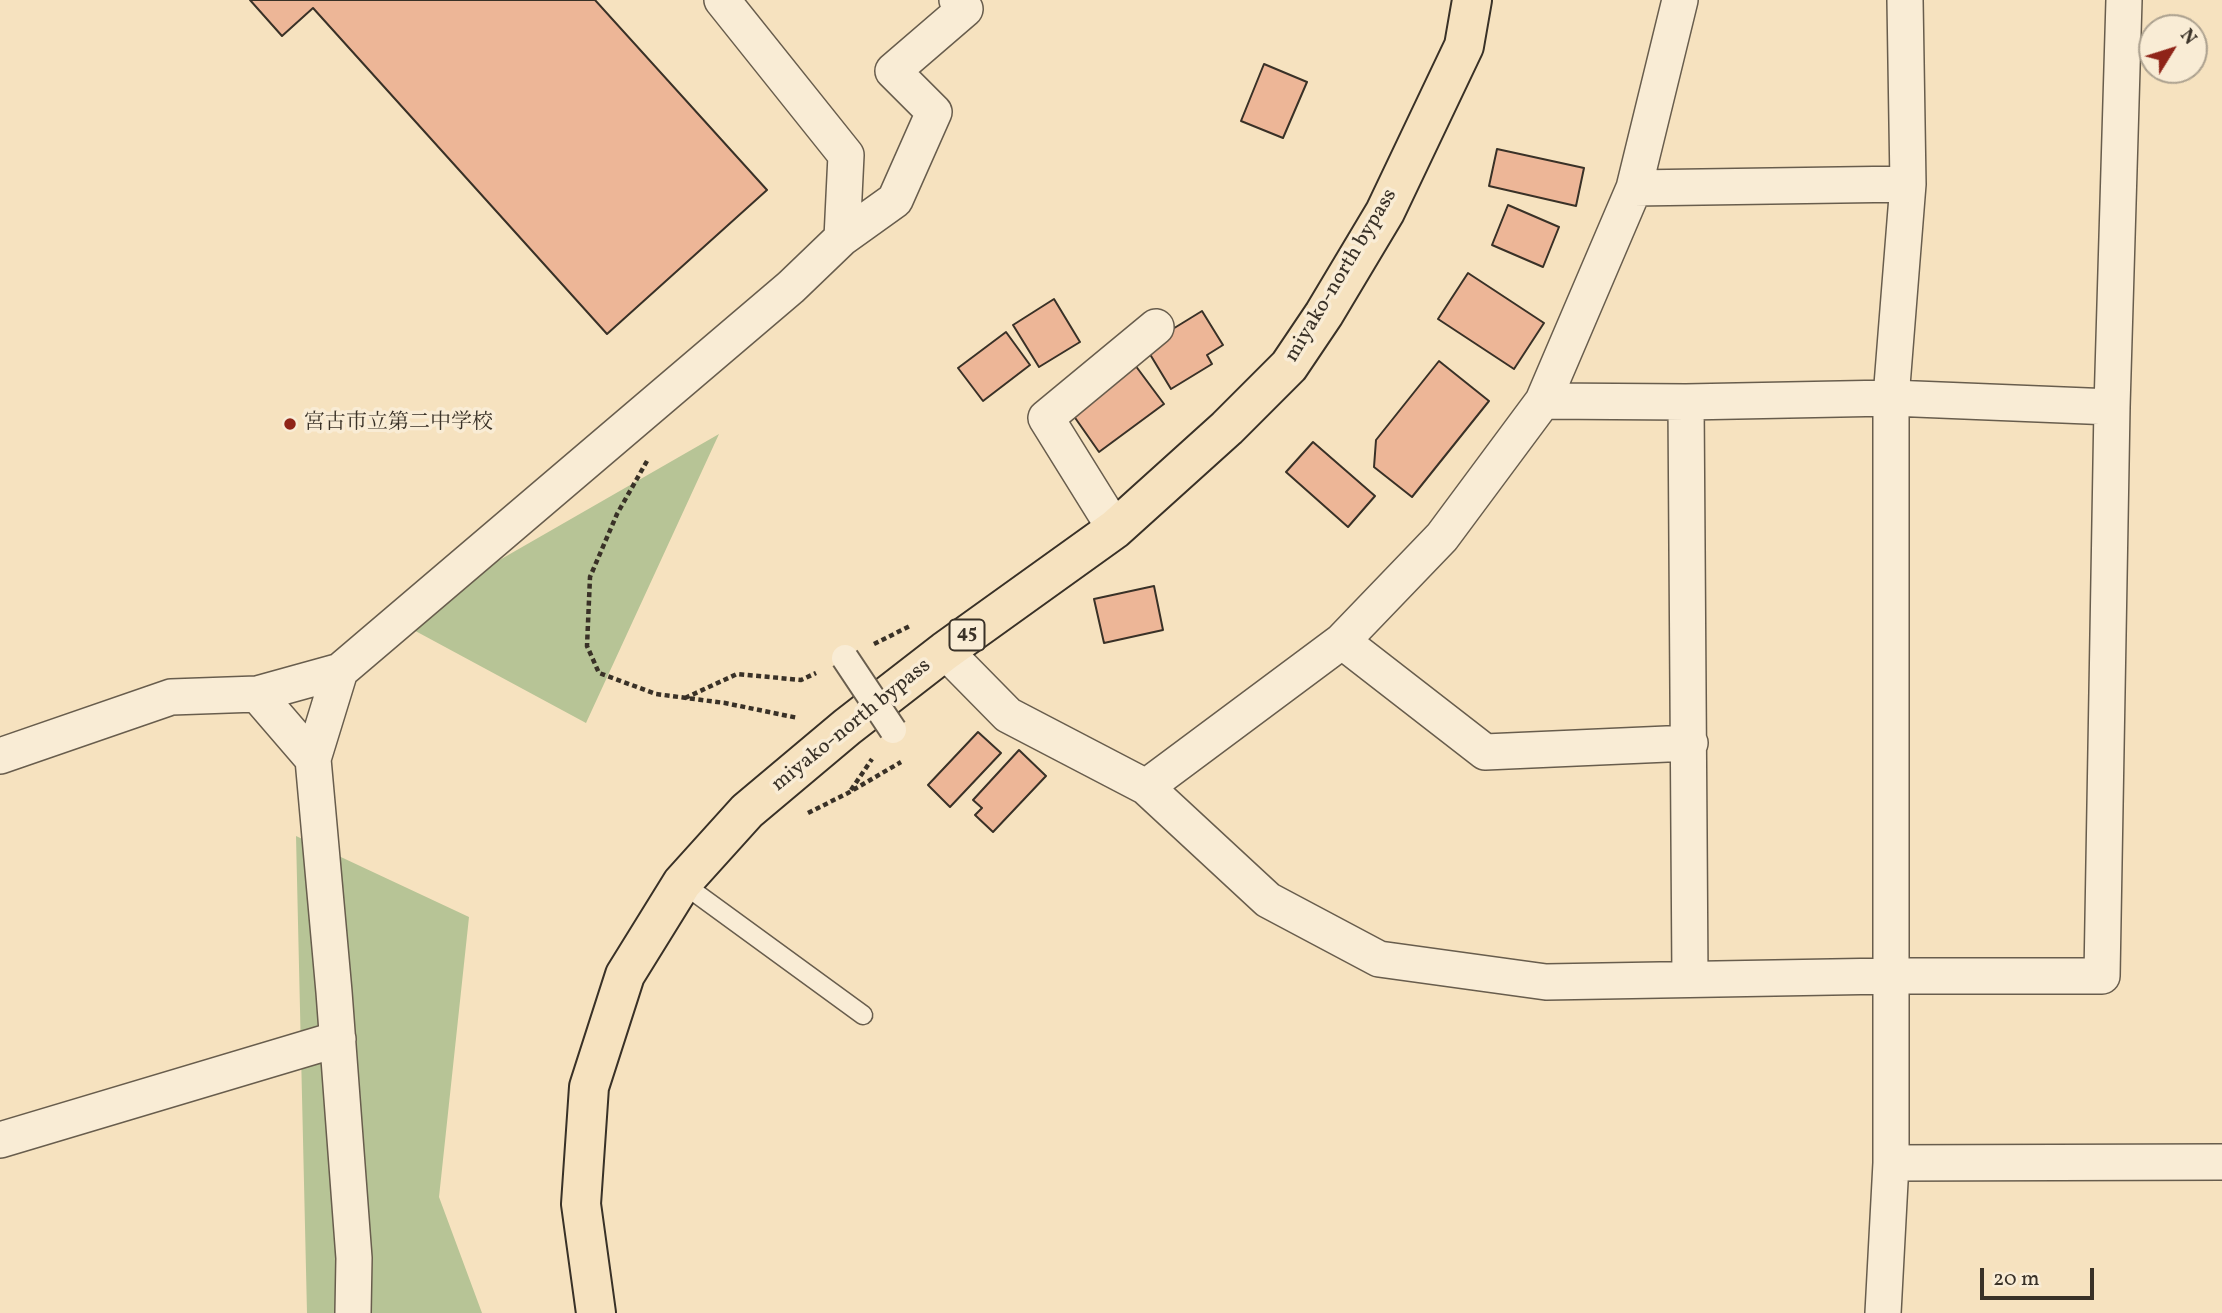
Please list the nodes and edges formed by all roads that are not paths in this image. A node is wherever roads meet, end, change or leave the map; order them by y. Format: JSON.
{"nodes":[{"id":1,"x":722,"y":0,"type":"edge"},
{"id":2,"x":957,"y":0,"type":"edge"},
{"id":3,"x":1472,"y":0,"type":"edge"},
{"id":4,"x":1680,"y":0,"type":"edge"},
{"id":5,"x":1905,"y":0,"type":"edge"},
{"id":6,"x":2124,"y":0,"type":"edge"},
{"id":7,"x":1908,"y":184,"type":"junction"},
{"id":8,"x":1634,"y":188,"type":"junction"},
{"id":9,"x":842,"y":238,"type":"junction"},
{"id":10,"x":1156,"y":327,"type":"dead end"},
{"id":11,"x":1891,"y":398,"type":"junction"},
{"id":12,"x":1544,"y":401,"type":"junction"},
{"id":13,"x":1686,"y":402,"type":"junction"},
{"id":14,"x":2112,"y":407,"type":"junction"},
{"id":15,"x":1115,"y":529,"type":"junction"},
{"id":16,"x":1342,"y":641,"type":"junction"},
{"id":17,"x":946,"y":651,"type":"junction"},
{"id":18,"x":845,"y":658,"type":"road end"},
{"id":19,"x":340,"y":671,"type":"junction"},
{"id":20,"x":257,"y":694,"type":"junction"},
{"id":21,"x":893,"y":730,"type":"dead end"},
{"id":22,"x":1690,"y":743,"type":"junction"},
{"id":23,"x":0,"y":756,"type":"edge"},
{"id":24,"x":313,"y":759,"type":"junction"},
{"id":25,"x":1146,"y":787,"type":"junction"},
{"id":26,"x":682,"y":883,"type":"junction"},
{"id":27,"x":1889,"y":976,"type":"junction"},
{"id":28,"x":1690,"y":979,"type":"junction"},
{"id":29,"x":863,"y":1015,"type":"dead end"},
{"id":30,"x":338,"y":1040,"type":"junction"},
{"id":31,"x":0,"y":1140,"type":"edge"},
{"id":32,"x":2222,"y":1162,"type":"edge"},
{"id":33,"x":1891,"y":1163,"type":"junction"},
{"id":34,"x":353,"y":1313,"type":"edge"},
{"id":35,"x":596,"y":1313,"type":"edge"},
{"id":36,"x":1883,"y":1313,"type":"edge"}],
"edges":[{"from":1,"to":9,"type":"street"},
{"from":2,"to":9,"type":"street"},
{"from":3,"to":15,"type":"highway","name":"miyako-north bypass","number":"45"},
{"from":4,"to":8,"type":"street"},
{"from":5,"to":7,"type":"street"},
{"from":6,"to":14,"type":"street"},
{"from":7,"to":8,"type":"street"},
{"from":7,"to":11,"type":"street"},
{"from":8,"to":12,"type":"street"},
{"from":9,"to":19,"type":"street"},
{"from":10,"to":15,"type":"street"},
{"from":11,"to":13,"type":"street"},
{"from":11,"to":14,"type":"street"},
{"from":11,"to":27,"type":"street"},
{"from":12,"to":13,"type":"street"},
{"from":12,"to":16,"type":"street"},
{"from":13,"to":22,"type":"street"},
{"from":14,"to":27,"type":"street"},
{"from":15,"to":17,"type":"highway","name":"miyako-north bypass","number":"45"},
{"from":16,"to":22,"type":"street"},
{"from":16,"to":25,"type":"street"},
{"from":17,"to":25,"type":"street"},
{"from":17,"to":26,"type":"highway","name":"miyako-north bypass","number":"45"},
{"from":18,"to":21,"type":"street","bridge":true},
{"from":19,"to":20,"type":"street"},
{"from":19,"to":24,"type":"street"},
{"from":20,"to":23,"type":"street"},
{"from":20,"to":24,"type":"street"},
{"from":22,"to":28,"type":"street"},
{"from":24,"to":30,"type":"street"},
{"from":25,"to":28,"type":"street"},
{"from":26,"to":29,"type":"lane"},
{"from":26,"to":35,"type":"highway","name":"miyako-north bypass","number":"45"},
{"from":27,"to":28,"type":"street"},
{"from":27,"to":33,"type":"street"},
{"from":30,"to":31,"type":"street"},
{"from":30,"to":34,"type":"street"},
{"from":32,"to":33,"type":"street"},
{"from":33,"to":36,"type":"street"}]}
